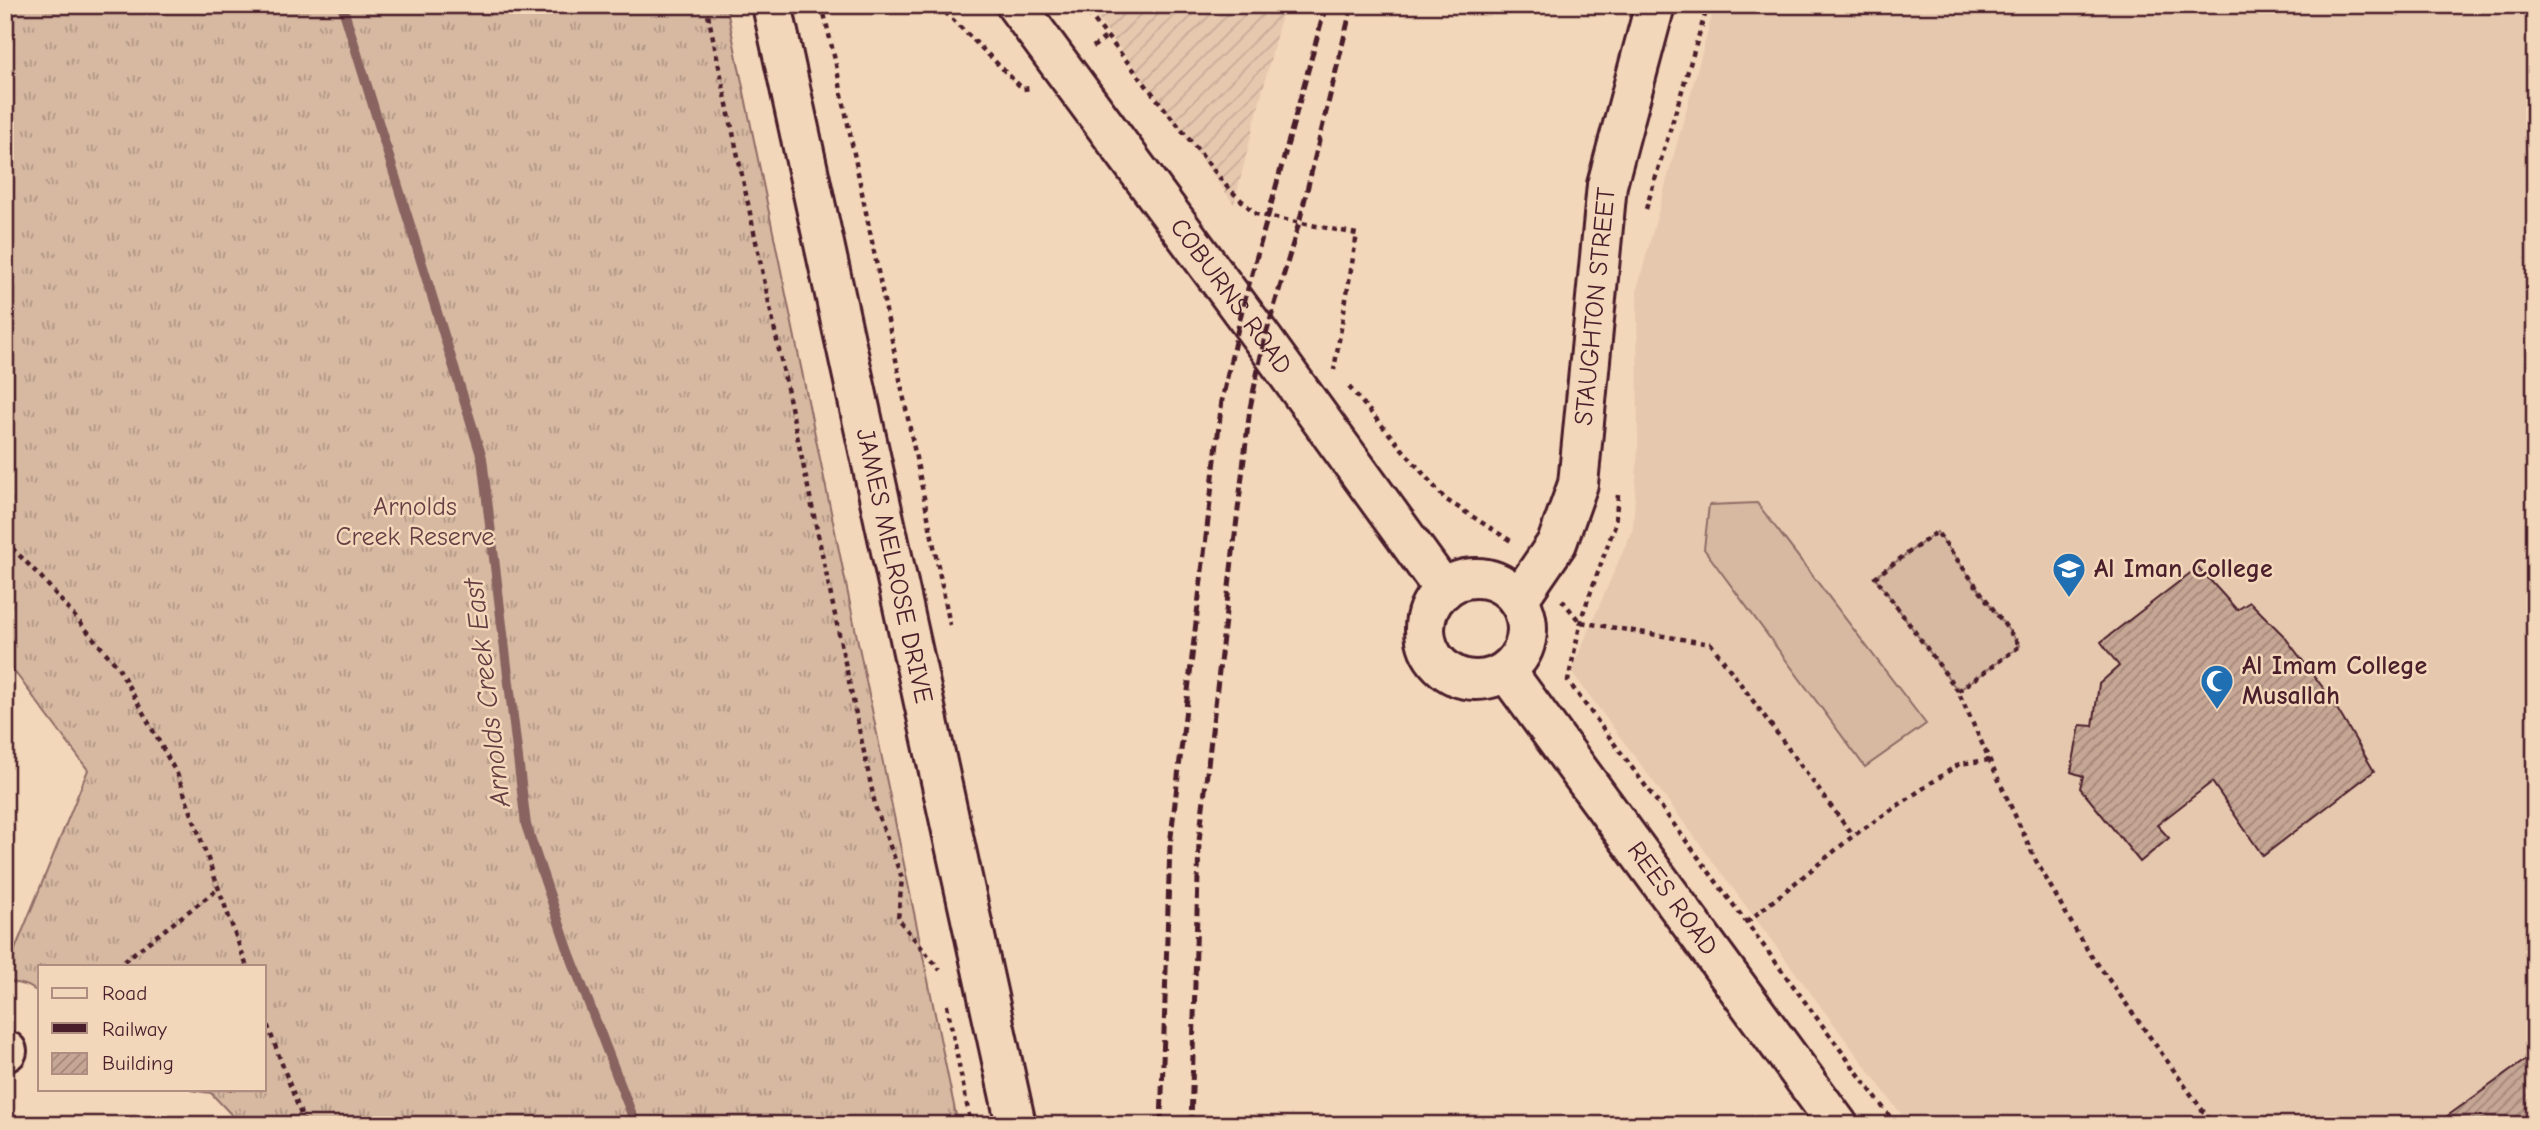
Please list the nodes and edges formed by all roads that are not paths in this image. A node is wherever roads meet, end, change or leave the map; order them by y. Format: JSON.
{"nodes":[{"id":1,"x":772,"y":5,"type":"edge"},
{"id":2,"x":1016,"y":5,"type":"edge"},
{"id":3,"x":1655,"y":5,"type":"edge"},
{"id":4,"x":1528,"y":585,"type":"junction"},
{"id":5,"x":1444,"y":590,"type":"junction"},
{"id":6,"x":1506,"y":671,"type":"junction"},
{"id":7,"x":1016,"y":1125,"type":"edge"},
{"id":8,"x":1838,"y":1125,"type":"edge"}],
"edges":[{"from":1,"to":7,"type":"street","name":"JAMES MELROSE DRIVE"},
{"from":2,"to":5,"type":"street","name":"COBURNS ROAD"},
{"from":3,"to":4,"type":"street","name":"STAUGHTON STREET"},
{"from":4,"to":5,"type":"street"},
{"from":4,"to":6,"type":"street"},
{"from":5,"to":6,"type":"street"},
{"from":6,"to":8,"type":"street","name":"REES ROAD"}]}
